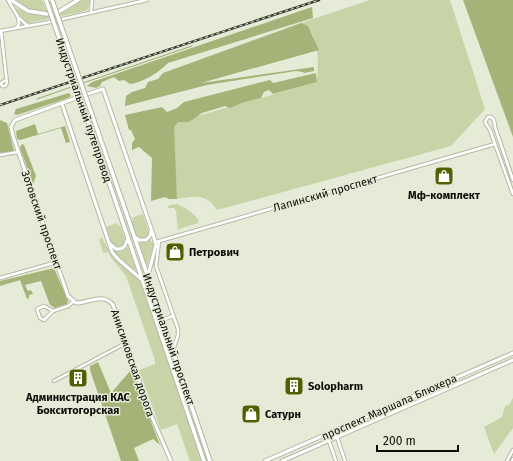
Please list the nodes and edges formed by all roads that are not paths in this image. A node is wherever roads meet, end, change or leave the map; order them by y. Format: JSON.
{"nodes":[{"id":1,"x":9,"y":0,"type":"edge"},
{"id":2,"x":46,"y":0,"type":"edge"},
{"id":3,"x":52,"y":0,"type":"edge"},
{"id":4,"x":78,"y":0,"type":"edge"},
{"id":5,"x":92,"y":0,"type":"edge"},
{"id":6,"x":147,"y":0,"type":"edge"},
{"id":7,"x":60,"y":11,"type":"dead end"},
{"id":8,"x":91,"y":13,"type":"junction"},
{"id":9,"x":47,"y":14,"type":"dead end"},
{"id":10,"x":18,"y":17,"type":"junction"},
{"id":11,"x":62,"y":19,"type":"dead end"},
{"id":12,"x":50,"y":22,"type":"dead end"},
{"id":13,"x":28,"y":26,"type":"junction"},
{"id":14,"x":15,"y":28,"type":"junction"},
{"id":15,"x":0,"y":31,"type":"edge"},
{"id":16,"x":6,"y":80,"type":"dead end"},
{"id":17,"x":88,"y":94,"type":"dead end"},
{"id":18,"x":76,"y":98,"type":"dead end"},
{"id":19,"x":62,"y":104,"type":"junction"},
{"id":20,"x":495,"y":144,"type":"junction"},
{"id":21,"x":18,"y":152,"type":"junction"},
{"id":22,"x":0,"y":155,"type":"edge"},
{"id":23,"x":512,"y":178,"type":"edge"},
{"id":24,"x":513,"y":194,"type":"edge"},
{"id":25,"x":128,"y":218,"type":"joint"},
{"id":26,"x":122,"y":220,"type":"joint"},
{"id":27,"x":151,"y":229,"type":"junction"},
{"id":28,"x":133,"y":235,"type":"junction"},
{"id":29,"x":128,"y":237,"type":"junction"},
{"id":30,"x":109,"y":242,"type":"junction"},
{"id":31,"x":157,"y":242,"type":"junction"},
{"id":32,"x":57,"y":262,"type":"junction"},
{"id":33,"x":0,"y":278,"type":"edge"},
{"id":34,"x":148,"y":279,"type":"junction"},
{"id":35,"x":142,"y":281,"type":"junction"},
{"id":36,"x":73,"y":302,"type":"junction"},
{"id":37,"x":53,"y":311,"type":"junction"},
{"id":38,"x":173,"y":316,"type":"junction"},
{"id":39,"x":162,"y":320,"type":"junction"},
{"id":40,"x":126,"y":343,"type":"junction"},
{"id":41,"x":173,"y":352,"type":"junction"},
{"id":42,"x":513,"y":353,"type":"edge"},
{"id":43,"x":513,"y":360,"type":"edge"},
{"id":44,"x":54,"y":381,"type":"dead end"},
{"id":45,"x":330,"y":432,"type":"junction"},
{"id":46,"x":337,"y":437,"type":"junction"},
{"id":47,"x":329,"y":441,"type":"junction"},
{"id":48,"x":513,"y":450,"type":"edge"},
{"id":49,"x":171,"y":461,"type":"edge"},
{"id":50,"x":204,"y":461,"type":"edge"},
{"id":51,"x":210,"y":461,"type":"edge"},
{"id":52,"x":264,"y":461,"type":"edge"},
{"id":53,"x":282,"y":461,"type":"edge"},
{"id":54,"x":336,"y":461,"type":"edge"},
{"id":55,"x":346,"y":461,"type":"edge"},
{"id":56,"x":507,"y":461,"type":"edge"}],
"edges":[{"from":1,"to":9,"type":"main road"},
{"from":1,"to":10,"type":"street"},
{"from":2,"to":26,"type":"main road","name":"Индустриальный путепровод","bridge":true},
{"from":3,"to":25,"type":"main road","name":"Индустриальный путепровод","bridge":true},
{"from":4,"to":7,"type":"main road"},
{"from":5,"to":8,"type":"street"},
{"from":6,"to":8,"type":"street"},
{"from":8,"to":11,"type":"street"},
{"from":10,"to":13,"type":"street"},
{"from":10,"to":14,"type":"street"},
{"from":12,"to":13,"type":"street"},
{"from":13,"to":14,"type":"street"},
{"from":14,"to":15,"type":"street"},
{"from":15,"to":16,"type":"street"},
{"from":17,"to":27,"type":"street"},
{"from":18,"to":19,"type":"street"},
{"from":19,"to":21,"type":"street","name":"Зотовский проспект"},
{"from":19,"to":30,"type":"street"},
{"from":20,"to":23,"type":"street"},
{"from":20,"to":24,"type":"street"},
{"from":20,"to":31,"type":"street","name":"Лапинский проспект"},
{"from":21,"to":22,"type":"street"},
{"from":21,"to":32,"type":"street","name":"Зотовский проспект"},
{"from":25,"to":28,"type":"main road","name":"Индустриальный проспект"},
{"from":26,"to":29,"type":"main road","name":"Индустриальный проспект"},
{"from":27,"to":28,"type":"street"},
{"from":27,"to":31,"type":"street"},
{"from":28,"to":34,"type":"main road","name":"Индустриальный проспект"},
{"from":29,"to":30,"type":"street"},
{"from":29,"to":35,"type":"main road","name":"Индустриальный проспект"},
{"from":30,"to":35,"type":"street"},
{"from":31,"to":34,"type":"street"},
{"from":31,"to":38,"type":"street"},
{"from":32,"to":33,"type":"street"},
{"from":32,"to":36,"type":"street","name":"Зотовский проспект"},
{"from":34,"to":39,"type":"main road","name":"Индустриальный проспект"},
{"from":35,"to":50,"type":"main road","name":"Индустриальный проспект"},
{"from":36,"to":37,"type":"street"},
{"from":36,"to":40,"type":"street","name":"Анисимовская дорога"},
{"from":37,"to":37,"type":"street"},
{"from":38,"to":39,"type":"street"},
{"from":38,"to":41,"type":"street"},
{"from":39,"to":41,"type":"main road","name":"Индустриальный проспект"},
{"from":40,"to":44,"type":"street"},
{"from":40,"to":49,"type":"street","name":"Анисимовская дорога"},
{"from":41,"to":51,"type":"main road","name":"Индустриальный проспект"},
{"from":42,"to":45,"type":"street","name":"проспект Маршала Блюхера"},
{"from":43,"to":46,"type":"street","name":"проспект Маршала Блюхера"},
{"from":45,"to":46,"type":"street"},
{"from":45,"to":47,"type":"street"},
{"from":45,"to":52,"type":"street","name":"проспект Маршала Блюхера"},
{"from":46,"to":47,"type":"street","name":"проспект Маршала Блюхера"},
{"from":46,"to":55,"type":"street"},
{"from":47,"to":53,"type":"street","name":"проспект Маршала Блюхера"},
{"from":47,"to":54,"type":"street"},
{"from":48,"to":56,"type":"street"}]}
